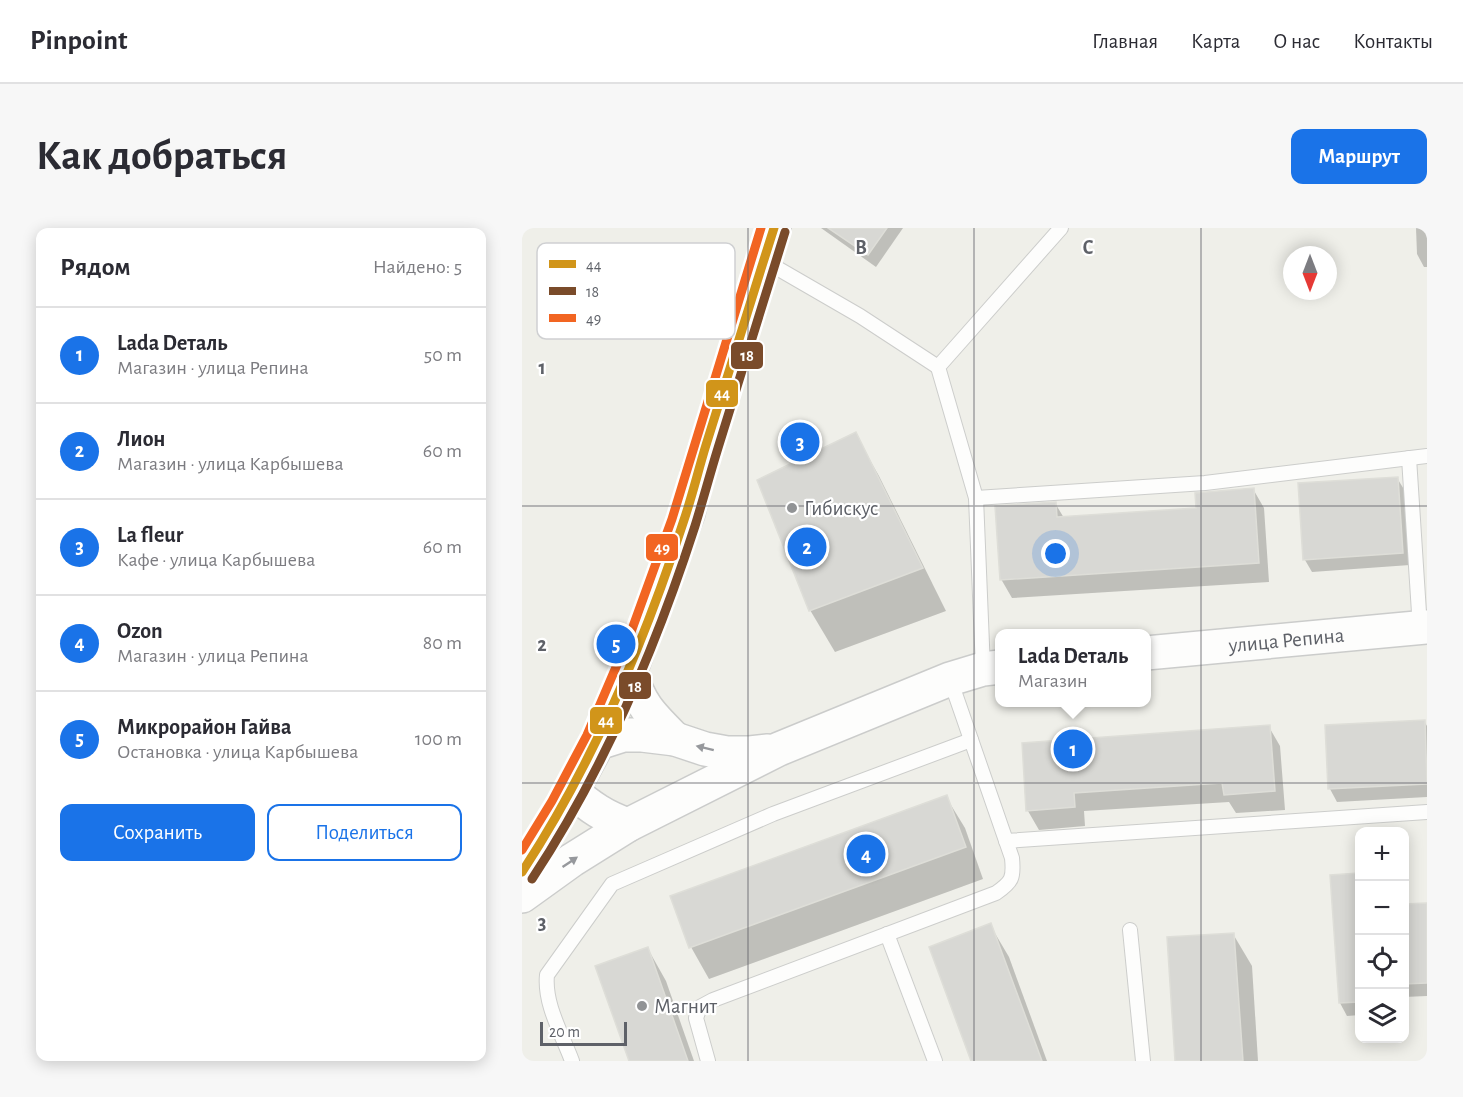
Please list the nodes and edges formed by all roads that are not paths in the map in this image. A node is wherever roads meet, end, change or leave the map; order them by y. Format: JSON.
{"nodes":[{"id":1,"x":774,"y":228,"type":"edge"},
{"id":2,"x":1061,"y":228,"type":"edge"},
{"id":3,"x":764,"y":263,"type":"junction"},
{"id":4,"x":938,"y":367,"type":"junction"},
{"id":5,"x":1427,"y":456,"type":"edge"},
{"id":6,"x":1409,"y":458,"type":"junction"},
{"id":7,"x":976,"y":498,"type":"junction"},
{"id":8,"x":1424,"y":627,"type":"edge"},
{"id":9,"x":1151,"y":653,"type":"edge"},
{"id":10,"x":991,"y":668,"type":"edge"},
{"id":11,"x":630,"y":672,"type":"junction"},
{"id":12,"x":950,"y":679,"type":"junction"},
{"id":13,"x":675,"y":739,"type":"junction"},
{"id":14,"x":971,"y":740,"type":"junction"},
{"id":15,"x":598,"y":743,"type":"junction"},
{"id":16,"x":779,"y":749,"type":"junction"},
{"id":17,"x":572,"y":791,"type":"junction"},
{"id":18,"x":1427,"y":812,"type":"edge"},
{"id":19,"x":628,"y":825,"type":"junction"},
{"id":20,"x":1006,"y":840,"type":"junction"},
{"id":21,"x":522,"y":873,"type":"edge"},
{"id":22,"x":522,"y":896,"type":"edge"},
{"id":23,"x":1130,"y":930,"type":"dead end"},
{"id":24,"x":887,"y":933,"type":"junction"},
{"id":25,"x":572,"y":1061,"type":"edge"},
{"id":26,"x":708,"y":1061,"type":"edge"},
{"id":27,"x":935,"y":1061,"type":"edge"},
{"id":28,"x":1143,"y":1061,"type":"edge"}],
"edges":[{"from":1,"to":3,"type":"main road"},
{"from":2,"to":4,"type":"lane"},
{"from":3,"to":4,"type":"lane"},
{"from":3,"to":11,"type":"main road"},
{"from":4,"to":7,"type":"lane"},
{"from":5,"to":6,"type":"lane"},
{"from":6,"to":7,"type":"lane"},
{"from":6,"to":8,"type":"lane"},
{"from":7,"to":10,"type":"lane"},
{"from":8,"to":9,"type":"main road","name":"улица Репина"},
{"from":10,"to":12,"type":"main road"},
{"from":11,"to":13,"type":"main road"},
{"from":11,"to":15,"type":"main road"},
{"from":12,"to":14,"type":"lane"},
{"from":12,"to":16,"type":"main road"},
{"from":13,"to":15,"type":"main road"},
{"from":16,"to":13,"type":"main road","one_way":true},
{"from":14,"to":20,"type":"lane"},
{"from":14,"to":25,"type":"lane"},
{"from":15,"to":17,"type":"main road"},
{"from":16,"to":19,"type":"main road"},
{"from":17,"to":19,"type":"main road"},
{"from":17,"to":21,"type":"main road"},
{"from":18,"to":20,"type":"lane"},
{"from":22,"to":19,"type":"main road","one_way":true},
{"from":20,"to":24,"type":"lane"},
{"from":23,"to":28,"type":"lane"},
{"from":24,"to":26,"type":"lane"},
{"from":24,"to":27,"type":"lane"}]}
